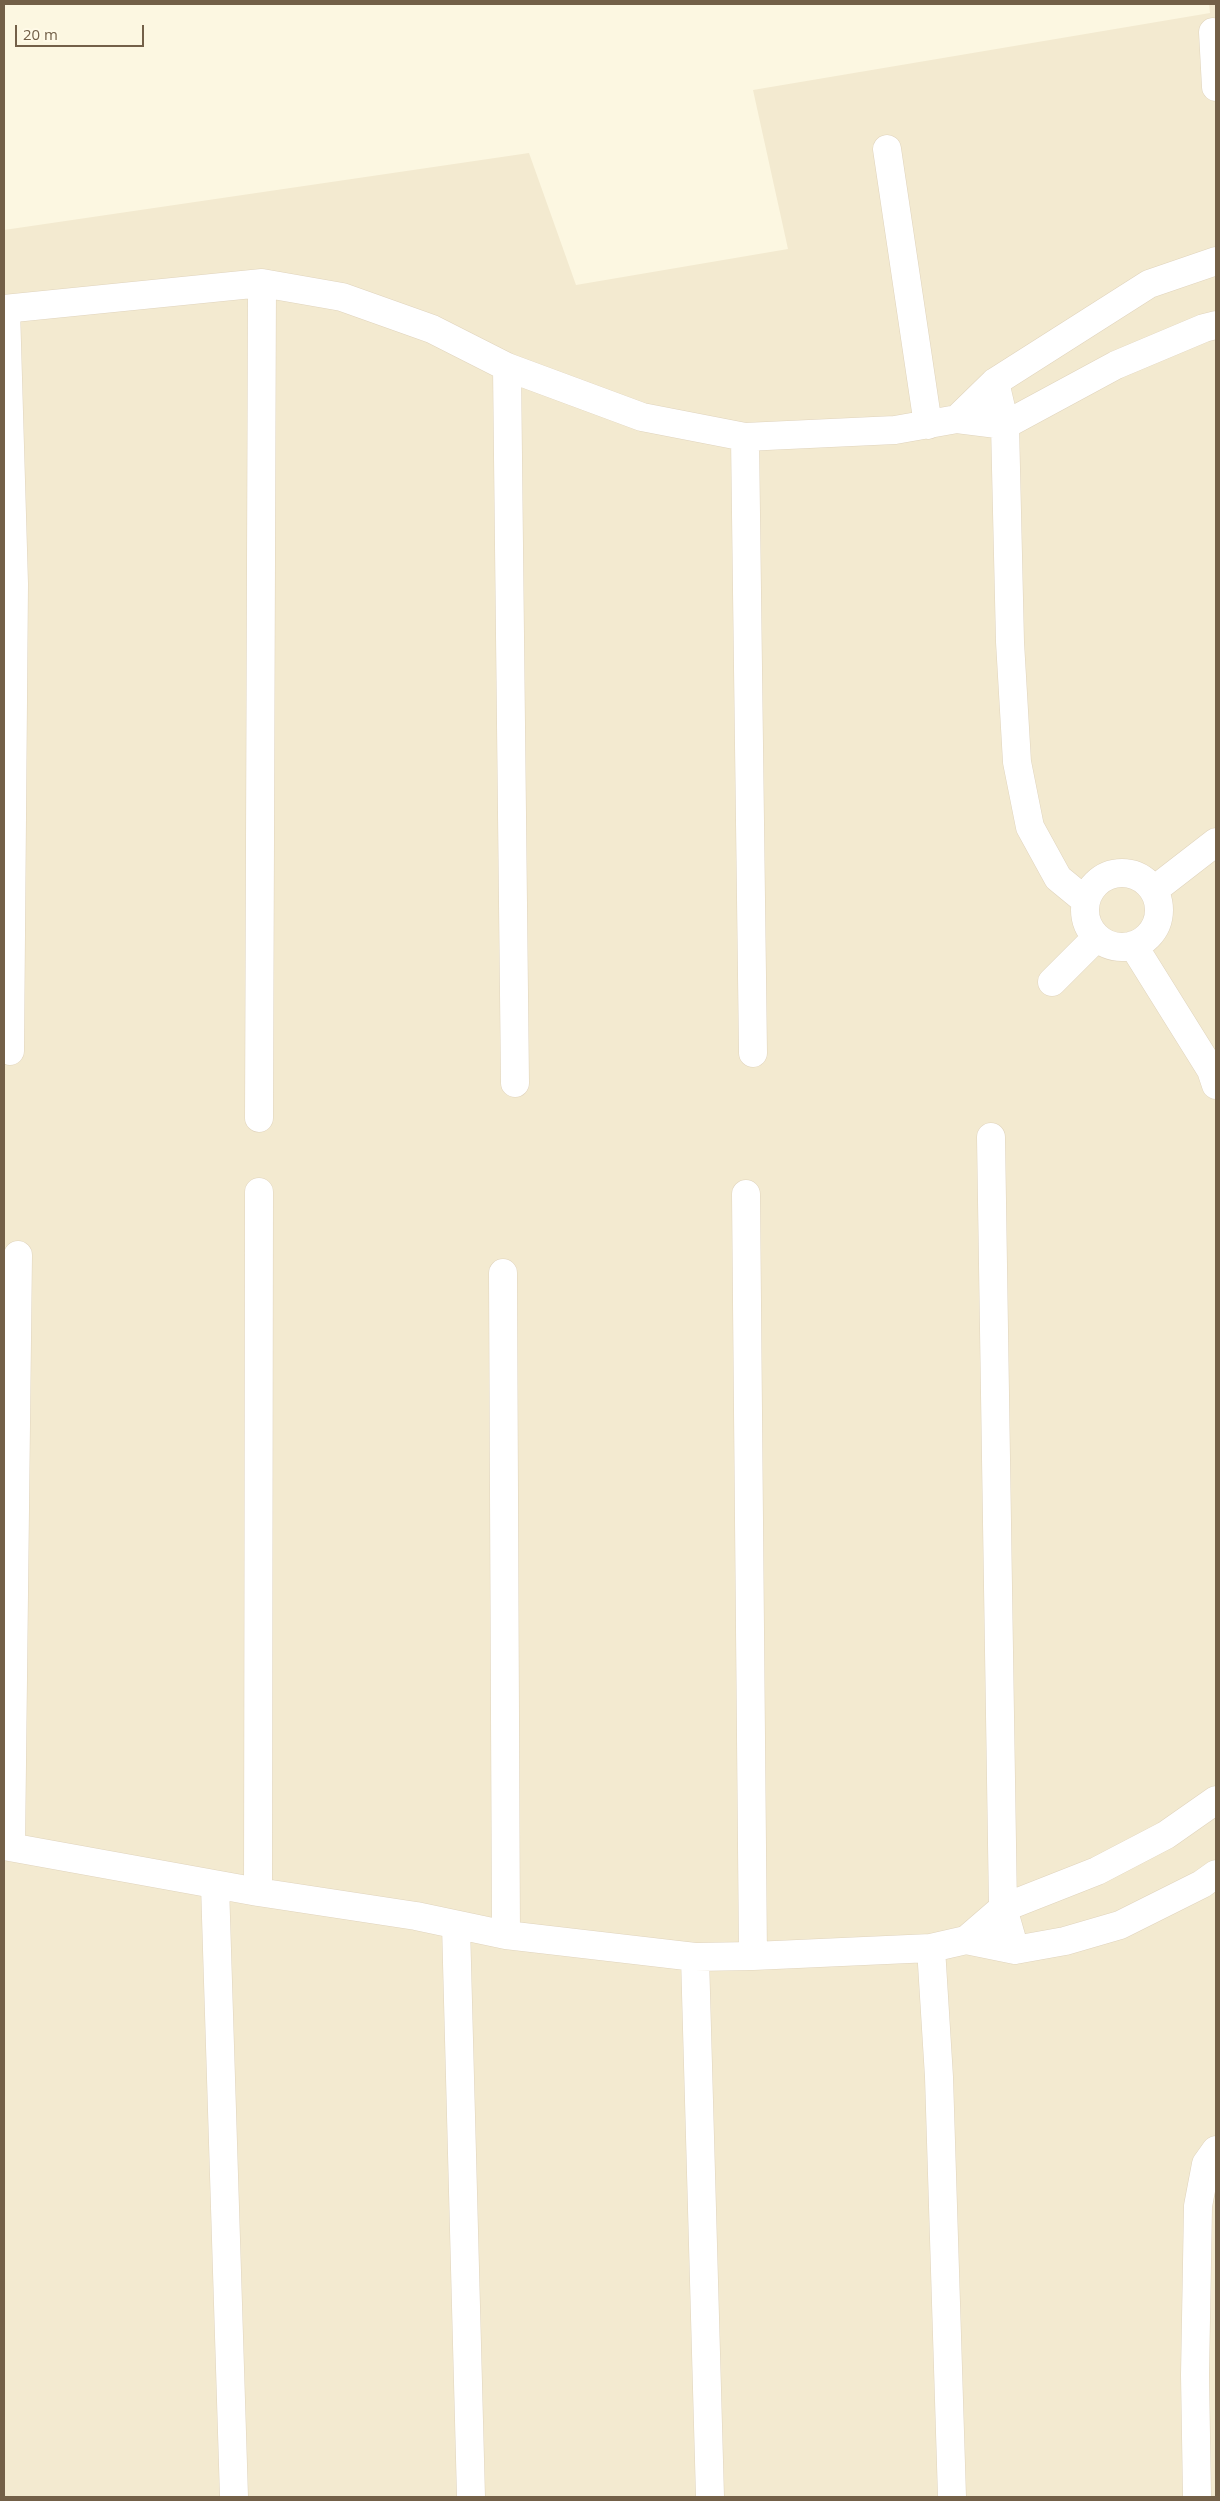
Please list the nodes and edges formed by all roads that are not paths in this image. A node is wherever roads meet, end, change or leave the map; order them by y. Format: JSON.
{"nodes":[{"id":1,"x":1213,"y":32,"type":"dead end"},
{"id":2,"x":1216,"y":87,"type":"edge"},
{"id":3,"x":887,"y":149,"type":"dead end"},
{"id":4,"x":1216,"y":261,"type":"edge"},
{"id":5,"x":262,"y":283,"type":"junction"},
{"id":6,"x":5,"y":309,"type":"edge"},
{"id":7,"x":1216,"y":325,"type":"edge"},
{"id":8,"x":507,"y":367,"type":"junction"},
{"id":9,"x":994,"y":382,"type":"junction"},
{"id":10,"x":956,"y":419,"type":"junction"},
{"id":11,"x":928,"y":425,"type":"junction"},
{"id":12,"x":1005,"y":425,"type":"junction"},
{"id":13,"x":745,"y":437,"type":"junction"},
{"id":14,"x":1216,"y":842,"type":"edge"},
{"id":15,"x":1154,"y":890,"type":"junction"},
{"id":16,"x":1086,"y":901,"type":"junction"},
{"id":17,"x":1096,"y":938,"type":"junction"},
{"id":18,"x":1133,"y":945,"type":"junction"},
{"id":19,"x":1052,"y":982,"type":"dead end"},
{"id":20,"x":10,"y":1050,"type":"dead end"},
{"id":21,"x":753,"y":1054,"type":"dead end"},
{"id":22,"x":515,"y":1084,"type":"dead end"},
{"id":23,"x":1216,"y":1085,"type":"edge"},
{"id":24,"x":259,"y":1118,"type":"dead end"},
{"id":25,"x":991,"y":1137,"type":"dead end"},
{"id":26,"x":259,"y":1192,"type":"dead end"},
{"id":27,"x":746,"y":1194,"type":"dead end"},
{"id":28,"x":18,"y":1255,"type":"dead end"},
{"id":29,"x":503,"y":1273,"type":"dead end"},
{"id":30,"x":1216,"y":1800,"type":"edge"},
{"id":31,"x":7,"y":1847,"type":"edge"},
{"id":32,"x":1216,"y":1874,"type":"edge"},
{"id":33,"x":215,"y":1885,"type":"junction"},
{"id":34,"x":258,"y":1892,"type":"junction"},
{"id":35,"x":1003,"y":1908,"type":"junction"},
{"id":36,"x":456,"y":1925,"type":"junction"},
{"id":37,"x":506,"y":1935,"type":"junction"},
{"id":38,"x":966,"y":1940,"type":"junction"},
{"id":39,"x":931,"y":1948,"type":"junction"},
{"id":40,"x":1015,"y":1950,"type":"junction"},
{"id":41,"x":753,"y":1956,"type":"junction"},
{"id":42,"x":695,"y":1957,"type":"junction"},
{"id":43,"x":1216,"y":2150,"type":"edge"},
{"id":44,"x":1205,"y":2370,"type":"edge"},
{"id":45,"x":234,"y":2497,"type":"edge"},
{"id":46,"x":471,"y":2497,"type":"edge"},
{"id":47,"x":710,"y":2497,"type":"edge"},
{"id":48,"x":952,"y":2497,"type":"edge"},
{"id":49,"x":1196,"y":2497,"type":"edge"}],
"edges":[{"from":1,"to":2,"type":"street"},
{"from":3,"to":11,"type":"street"},
{"from":4,"to":9,"type":"street"},
{"from":5,"to":6,"type":"street"},
{"from":5,"to":8,"type":"street"},
{"from":5,"to":24,"type":"street"},
{"from":6,"to":20,"type":"street"},
{"from":7,"to":12,"type":"street"},
{"from":8,"to":13,"type":"street"},
{"from":8,"to":22,"type":"street"},
{"from":9,"to":10,"type":"street"},
{"from":9,"to":12,"type":"street"},
{"from":10,"to":11,"type":"street"},
{"from":10,"to":12,"type":"street"},
{"from":11,"to":13,"type":"street"},
{"from":12,"to":16,"type":"street"},
{"from":13,"to":21,"type":"street"},
{"from":14,"to":15,"type":"street"},
{"from":15,"to":16,"type":"street"},
{"from":15,"to":18,"type":"street"},
{"from":16,"to":17,"type":"street"},
{"from":17,"to":18,"type":"street"},
{"from":17,"to":19,"type":"street"},
{"from":18,"to":23,"type":"street"},
{"from":25,"to":35,"type":"street"},
{"from":26,"to":34,"type":"street"},
{"from":27,"to":41,"type":"street"},
{"from":28,"to":31,"type":"street"},
{"from":29,"to":37,"type":"street"},
{"from":30,"to":35,"type":"street"},
{"from":31,"to":33,"type":"street"},
{"from":32,"to":40,"type":"street"},
{"from":33,"to":34,"type":"street"},
{"from":33,"to":45,"type":"street"},
{"from":34,"to":36,"type":"street"},
{"from":35,"to":38,"type":"street"},
{"from":35,"to":40,"type":"street"},
{"from":36,"to":37,"type":"street"},
{"from":36,"to":46,"type":"street"},
{"from":37,"to":42,"type":"street"},
{"from":38,"to":39,"type":"street"},
{"from":38,"to":40,"type":"street"},
{"from":39,"to":41,"type":"street"},
{"from":39,"to":48,"type":"street"},
{"from":41,"to":42,"type":"street"},
{"from":42,"to":47,"type":"street"},
{"from":43,"to":44,"type":"street"},
{"from":44,"to":49,"type":"street"}]}
